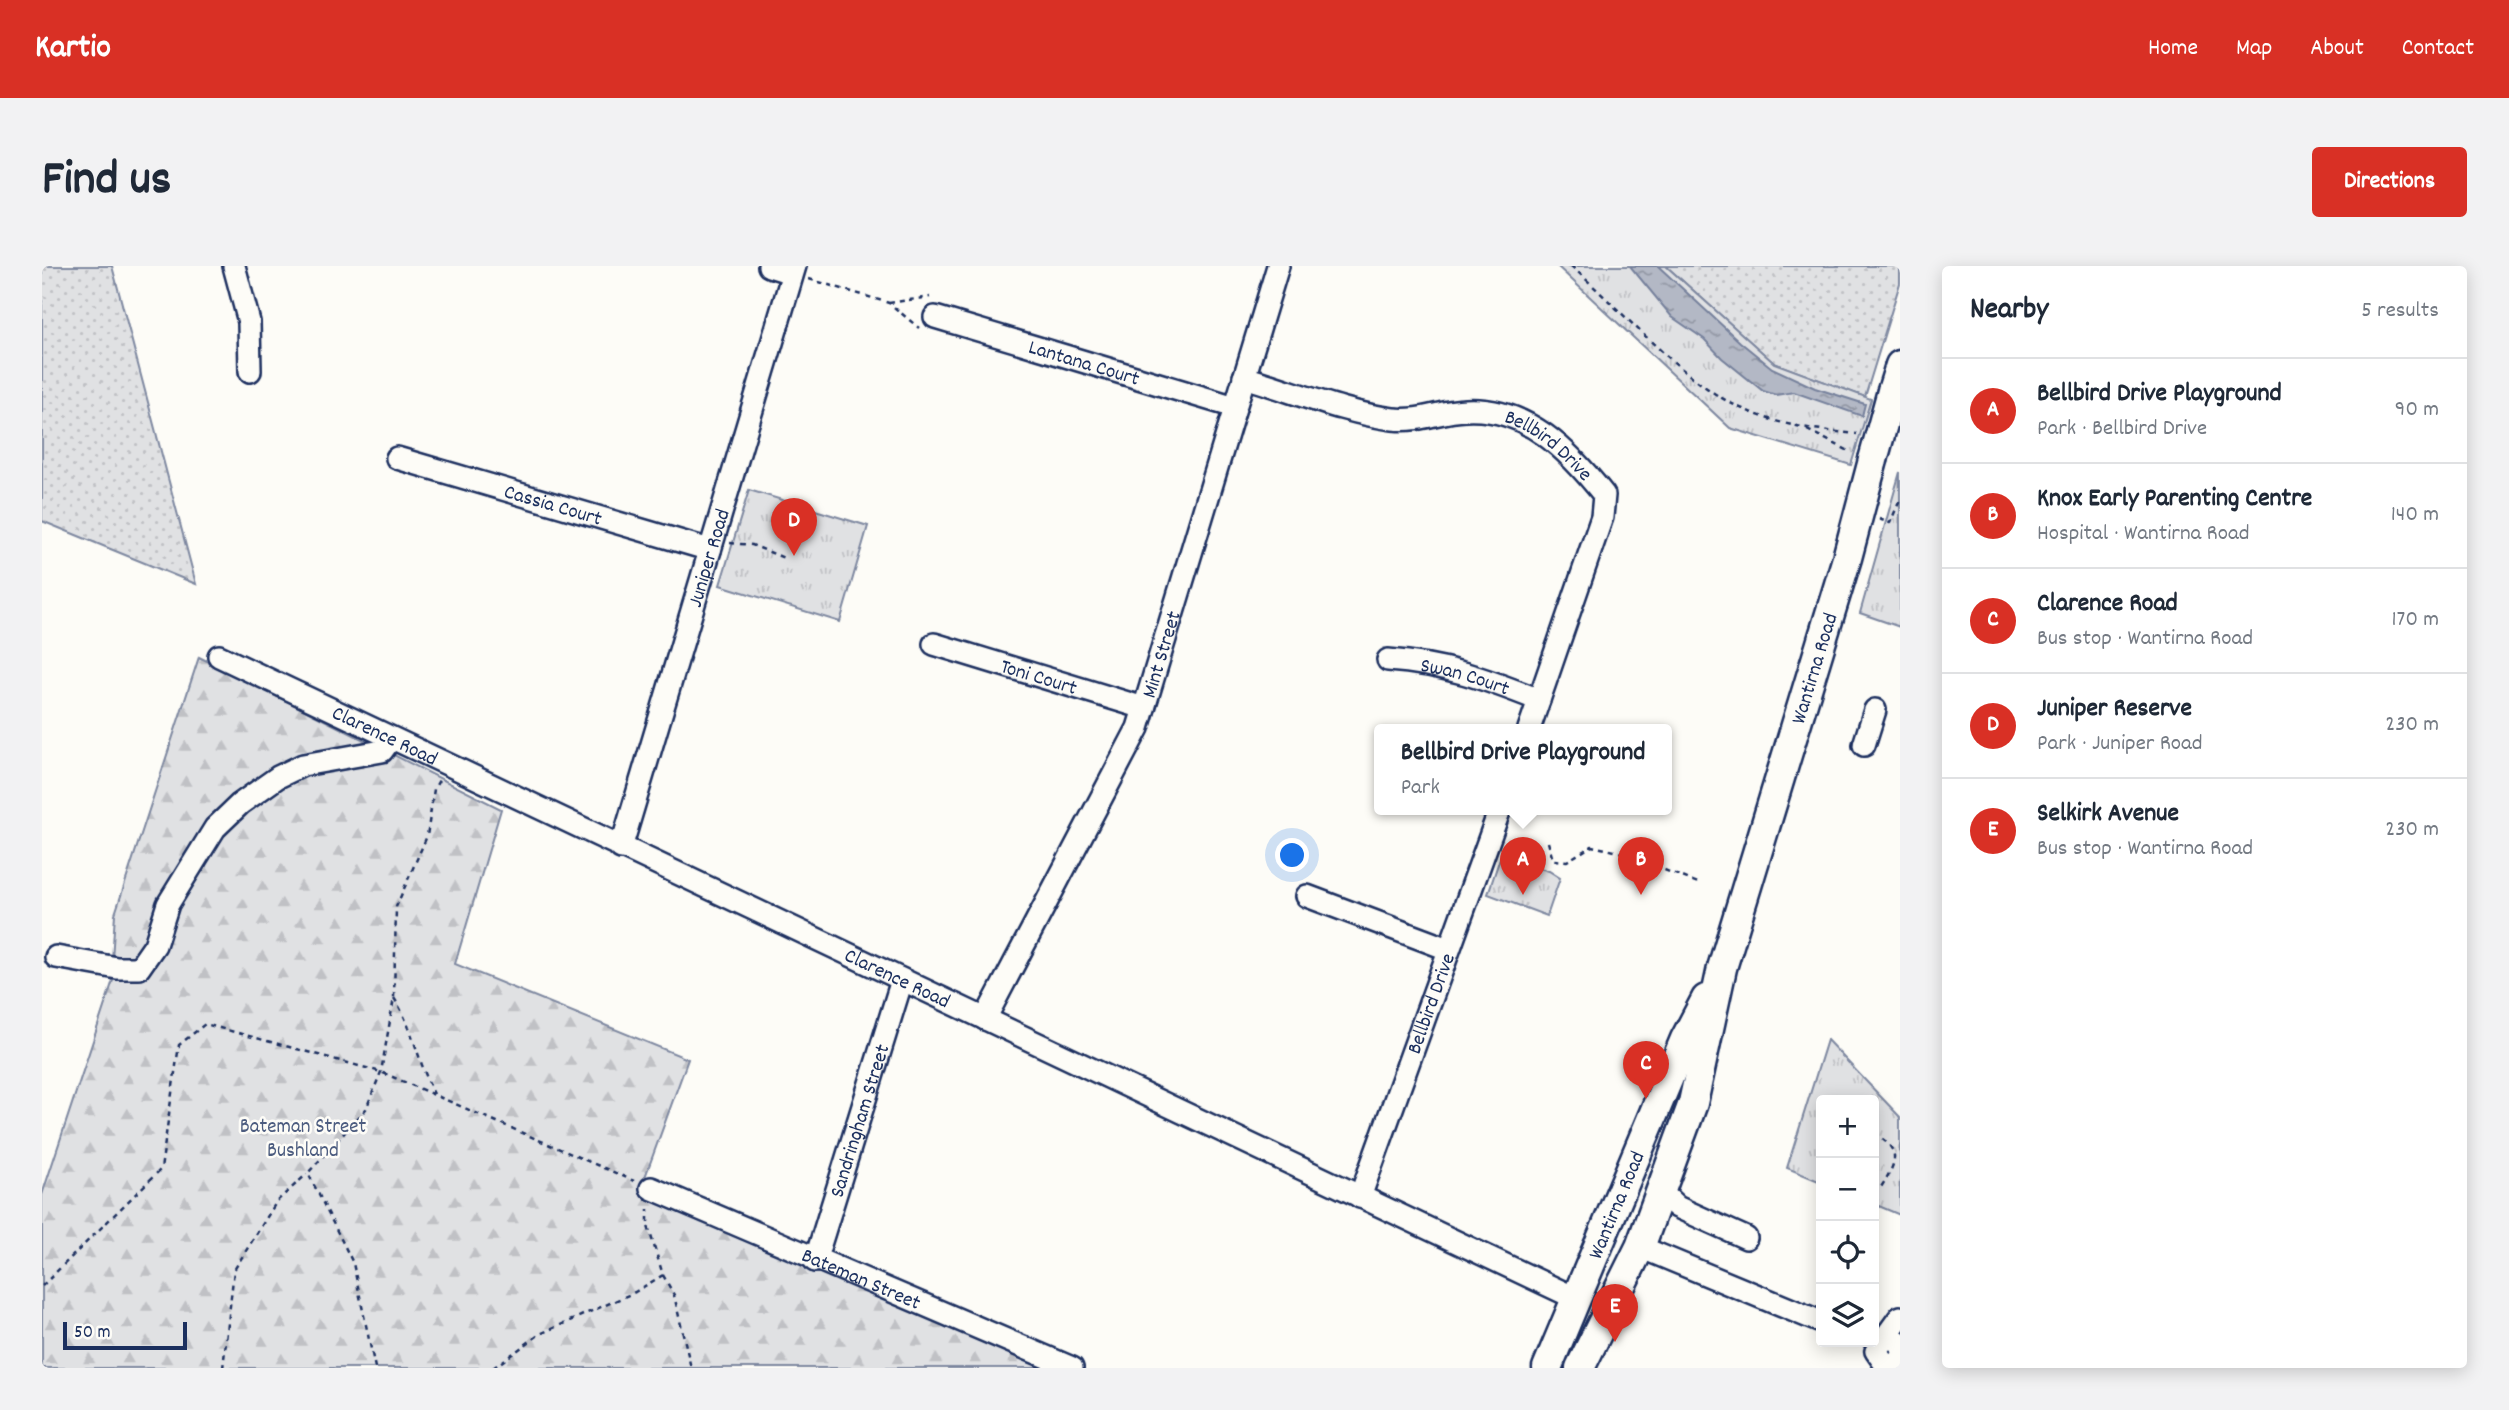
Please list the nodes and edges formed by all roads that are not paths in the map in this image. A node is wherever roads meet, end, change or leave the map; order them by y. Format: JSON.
{"nodes":[{"id":1,"x":234,"y":266,"type":"edge"},
{"id":2,"x":769,"y":266,"type":"edge"},
{"id":3,"x":1278,"y":266,"type":"edge"},
{"id":4,"x":799,"y":273,"type":"edge"},
{"id":5,"x":932,"y":315,"type":"road end"},
{"id":6,"x":250,"y":371,"type":"dead end"},
{"id":7,"x":1244,"y":377,"type":"junction"},
{"id":8,"x":1896,"y":378,"type":"edge"},
{"id":9,"x":1235,"y":407,"type":"junction"},
{"id":10,"x":397,"y":458,"type":"dead end"},
{"id":11,"x":710,"y":550,"type":"junction"},
{"id":12,"x":934,"y":644,"type":"dead end"},
{"id":13,"x":219,"y":656,"type":"dead end"},
{"id":14,"x":1388,"y":660,"type":"dead end"},
{"id":15,"x":1539,"y":700,"type":"junction"},
{"id":16,"x":1144,"y":708,"type":"junction"},
{"id":17,"x":1875,"y":710,"type":"dead end"},
{"id":18,"x":1531,"y":724,"type":"edge"},
{"id":19,"x":390,"y":740,"type":"junction"},
{"id":20,"x":1864,"y":744,"type":"dead end"},
{"id":21,"x":1498,"y":815,"type":"edge"},
{"id":22,"x":621,"y":848,"type":"junction"},
{"id":23,"x":1307,"y":896,"type":"dead end"},
{"id":24,"x":1448,"y":949,"type":"junction"},
{"id":25,"x":56,"y":957,"type":"dead end"},
{"id":26,"x":1722,"y":968,"type":"junction"},
{"id":27,"x":902,"y":980,"type":"junction"},
{"id":28,"x":985,"y":1019,"type":"junction"},
{"id":29,"x":651,"y":1188,"type":"road end"},
{"id":30,"x":1662,"y":1194,"type":"junction"},
{"id":31,"x":1360,"y":1197,"type":"junction"},
{"id":32,"x":1736,"y":1228,"type":"dead end"},
{"id":33,"x":1604,"y":1232,"type":"junction"},
{"id":34,"x":1640,"y":1247,"type":"junction"},
{"id":35,"x":815,"y":1261,"type":"junction"},
{"id":36,"x":1575,"y":1298,"type":"junction"},
{"id":37,"x":1606,"y":1315,"type":"junction"},
{"id":38,"x":1900,"y":1317,"type":"edge"},
{"id":39,"x":1816,"y":1320,"type":"edge"},
{"id":40,"x":1885,"y":1354,"type":"edge"},
{"id":41,"x":1072,"y":1368,"type":"edge"},
{"id":42,"x":1546,"y":1368,"type":"edge"},
{"id":43,"x":1580,"y":1368,"type":"edge"}],
"edges":[{"from":1,"to":6,"type":"street"},
{"from":2,"to":4,"type":"street"},
{"from":3,"to":7,"type":"street","name":"Mint Street"},
{"from":4,"to":11,"type":"street","name":"Juniper Road"},
{"from":5,"to":9,"type":"street","name":"Lantana Court"},
{"from":7,"to":9,"type":"street","name":"Mint Street"},
{"from":7,"to":15,"type":"street","name":"Bellbird Drive"},
{"from":8,"to":26,"type":"main road","name":"Wantirna Road","bridge":true},
{"from":9,"to":16,"type":"street","name":"Mint Street"},
{"from":10,"to":11,"type":"street","name":"Cassia Court"},
{"from":11,"to":22,"type":"street","name":"Juniper Road"},
{"from":12,"to":16,"type":"street","name":"Toni Court"},
{"from":13,"to":19,"type":"street","name":"Clarence Road"},
{"from":14,"to":15,"type":"street","name":"Swan Court"},
{"from":15,"to":18,"type":"street","name":"Bellbird Drive"},
{"from":16,"to":28,"type":"street","name":"Mint Street"},
{"from":17,"to":20,"type":"street"},
{"from":19,"to":22,"type":"street","name":"Clarence Road"},
{"from":19,"to":25,"type":"street"},
{"from":21,"to":24,"type":"street","name":"Bellbird Drive"},
{"from":22,"to":27,"type":"street","name":"Clarence Road"},
{"from":23,"to":24,"type":"street"},
{"from":24,"to":31,"type":"street","name":"Bellbird Drive"},
{"from":26,"to":30,"type":"main road","name":"Wantirna Road"},
{"from":26,"to":33,"type":"main road","name":"Wantirna Road"},
{"from":27,"to":28,"type":"street","name":"Clarence Road"},
{"from":27,"to":35,"type":"street","name":"Sandringham Street"},
{"from":28,"to":31,"type":"street","name":"Clarence Road"},
{"from":29,"to":35,"type":"street","name":"Bateman Street"},
{"from":30,"to":32,"type":"street"},
{"from":30,"to":34,"type":"main road","name":"Wantirna Road"},
{"from":31,"to":36,"type":"street","name":"Clarence Road"},
{"from":33,"to":34,"type":"main road"},
{"from":33,"to":36,"type":"main road","name":"Wantirna Road"},
{"from":34,"to":37,"type":"main road","name":"Wantirna Road"},
{"from":34,"to":39,"type":"street"},
{"from":35,"to":41,"type":"street","name":"Bateman Street"},
{"from":36,"to":37,"type":"main road"},
{"from":36,"to":42,"type":"main road","name":"Wantirna Road"},
{"from":37,"to":43,"type":"main road","name":"Wantirna Road"},
{"from":38,"to":40,"type":"street"}]}
